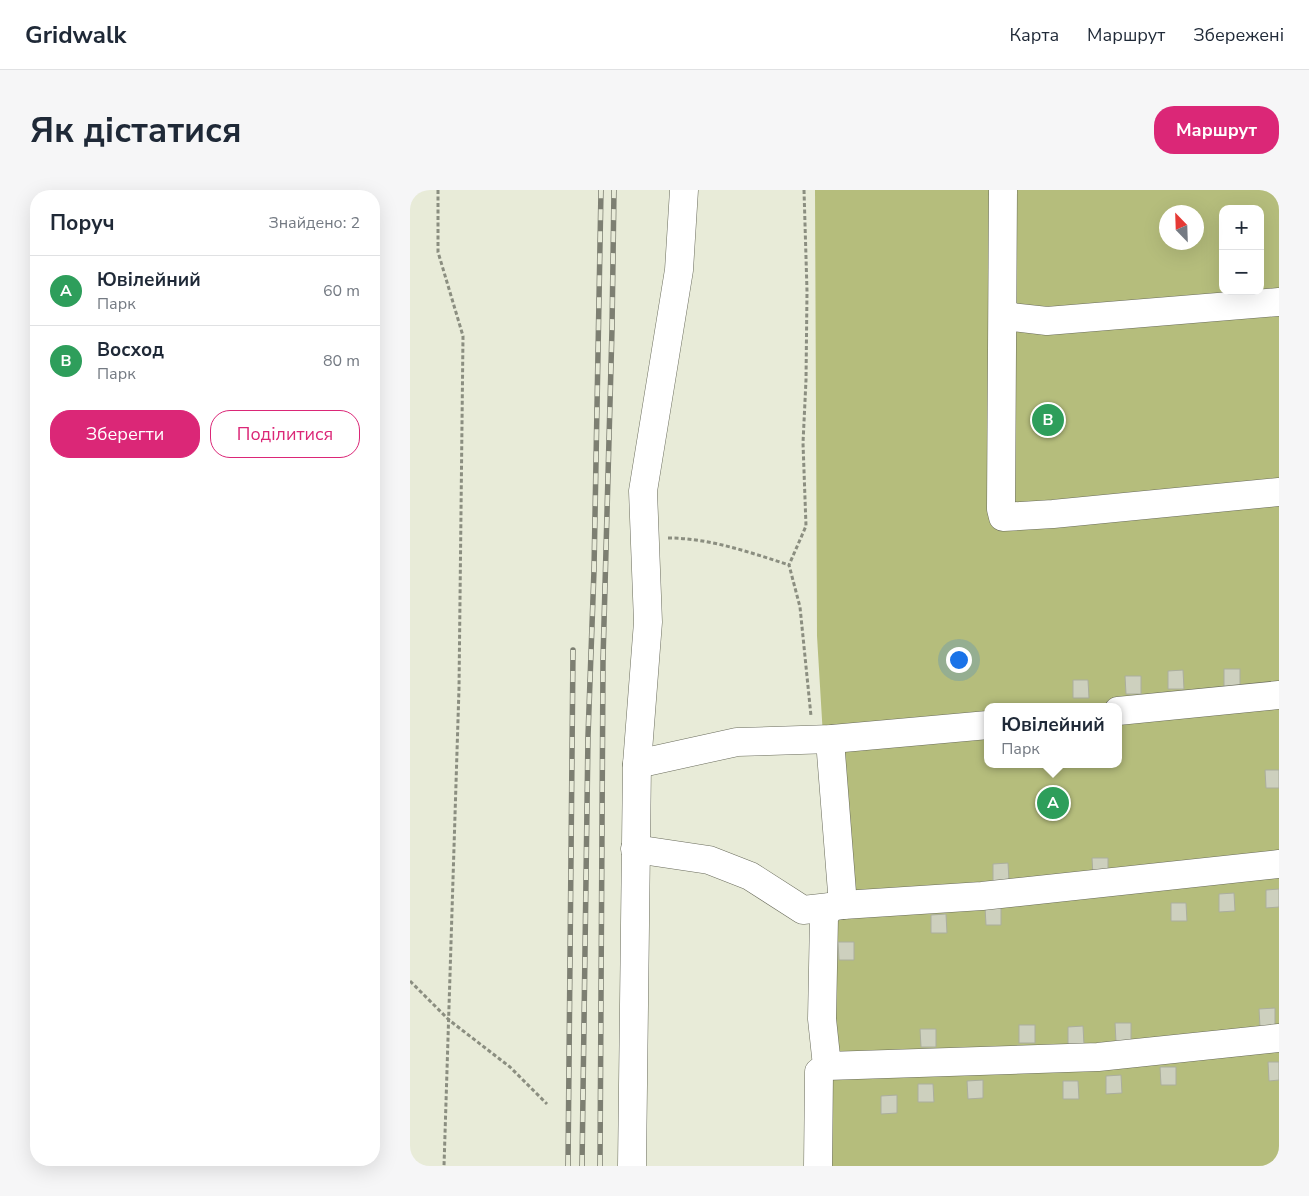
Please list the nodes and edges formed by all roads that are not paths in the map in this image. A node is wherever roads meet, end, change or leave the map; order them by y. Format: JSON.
{"nodes":[{"id":1,"x":684,"y":190,"type":"edge"},
{"id":2,"x":1004,"y":190,"type":"edge"},
{"id":3,"x":1279,"y":302,"type":"edge"},
{"id":4,"x":1003,"y":316,"type":"junction"},
{"id":5,"x":1279,"y":492,"type":"edge"},
{"id":6,"x":1279,"y":695,"type":"edge"},
{"id":7,"x":1122,"y":711,"type":"edge"},
{"id":8,"x":984,"y":725,"type":"edge"},
{"id":9,"x":822,"y":739,"type":"junction"},
{"id":10,"x":636,"y":764,"type":"junction"},
{"id":11,"x":635,"y":849,"type":"junction"},
{"id":12,"x":1279,"y":864,"type":"edge"},
{"id":13,"x":836,"y":906,"type":"junction"},
{"id":14,"x":1279,"y":1038,"type":"edge"},
{"id":15,"x":827,"y":1066,"type":"junction"},
{"id":16,"x":632,"y":1166,"type":"edge"},
{"id":17,"x":818,"y":1166,"type":"edge"}],
"edges":[{"from":1,"to":10,"type":"lane"},
{"from":2,"to":4,"type":"lane"},
{"from":3,"to":4,"type":"lane"},
{"from":4,"to":5,"type":"lane"},
{"from":6,"to":7,"type":"lane"},
{"from":8,"to":9,"type":"lane"},
{"from":9,"to":10,"type":"lane"},
{"from":9,"to":13,"type":"lane"},
{"from":10,"to":11,"type":"lane"},
{"from":11,"to":13,"type":"lane"},
{"from":11,"to":16,"type":"lane"},
{"from":12,"to":13,"type":"lane"},
{"from":13,"to":15,"type":"lane"},
{"from":14,"to":15,"type":"lane"},
{"from":15,"to":17,"type":"lane"}]}
